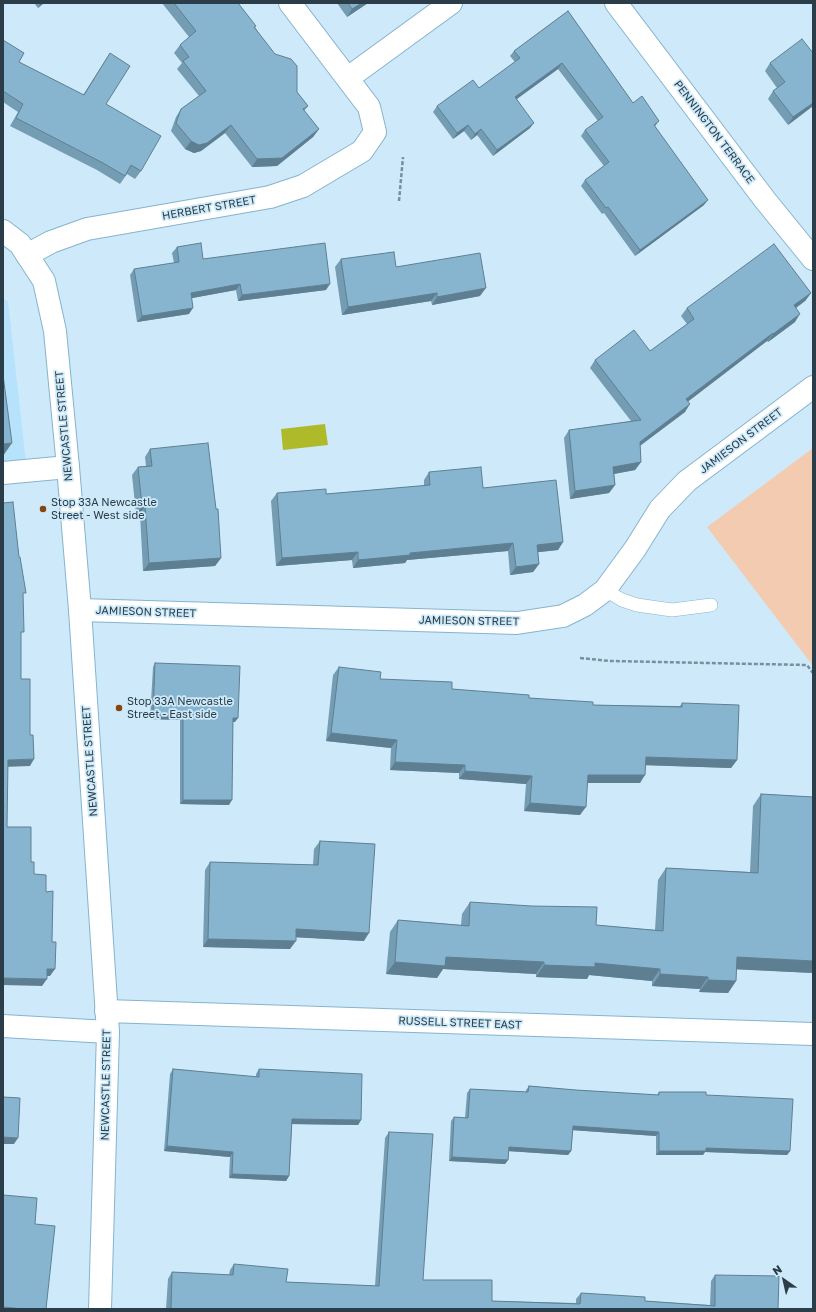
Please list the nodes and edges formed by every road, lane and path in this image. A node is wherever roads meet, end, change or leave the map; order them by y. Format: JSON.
{"nodes":[{"id":1,"x":290,"y":3,"type":"edge"},
{"id":2,"x":451,"y":3,"type":"edge"},
{"id":3,"x":616,"y":3,"type":"edge"},
{"id":4,"x":348,"y":78,"type":"junction"},
{"id":5,"x":403,"y":157,"type":"dead end"},
{"id":6,"x":399,"y":201,"type":"dead end"},
{"id":7,"x":3,"y":231,"type":"edge"},
{"id":8,"x":27,"y":255,"type":"junction"},
{"id":9,"x":813,"y":259,"type":"edge"},
{"id":10,"x":813,"y":387,"type":"edge"},
{"id":11,"x":68,"y":468,"type":"junction"},
{"id":12,"x":3,"y":473,"type":"edge"},
{"id":13,"x":605,"y":590,"type":"junction"},
{"id":14,"x":711,"y":605,"type":"dead end"},
{"id":15,"x":80,"y":610,"type":"junction"},
{"id":16,"x":580,"y":658,"type":"dead end"},
{"id":17,"x":813,"y":674,"type":"edge"},
{"id":18,"x":107,"y":1022,"type":"junction"},
{"id":19,"x":3,"y":1026,"type":"edge"},
{"id":20,"x":813,"y":1034,"type":"edge"},
{"id":21,"x":100,"y":1309,"type":"edge"}],
"edges":[{"from":1,"to":4,"type":"street"},
{"from":2,"to":4,"type":"street"},
{"from":3,"to":9,"type":"street","name":"PENNINGTON TERRACE"},
{"from":4,"to":8,"type":"street","name":"HERBERT STREET"},
{"from":5,"to":6,"type":"path"},
{"from":7,"to":8,"type":"street","name":"NEWCASTLE STREET"},
{"from":8,"to":11,"type":"street","name":"NEWCASTLE STREET"},
{"from":10,"to":13,"type":"street","name":"JAMIESON STREET"},
{"from":11,"to":12,"type":"street"},
{"from":11,"to":15,"type":"street","name":"NEWCASTLE STREET"},
{"from":13,"to":14,"type":"lane"},
{"from":13,"to":15,"type":"street","name":"JAMIESON STREET"},
{"from":15,"to":18,"type":"street","name":"NEWCASTLE STREET"},
{"from":16,"to":17,"type":"path"},
{"from":18,"to":19,"type":"street","name":"RUSSELL STREET EAST"},
{"from":18,"to":20,"type":"street","name":"RUSSELL STREET EAST"},
{"from":18,"to":21,"type":"street","name":"NEWCASTLE STREET"}]}
